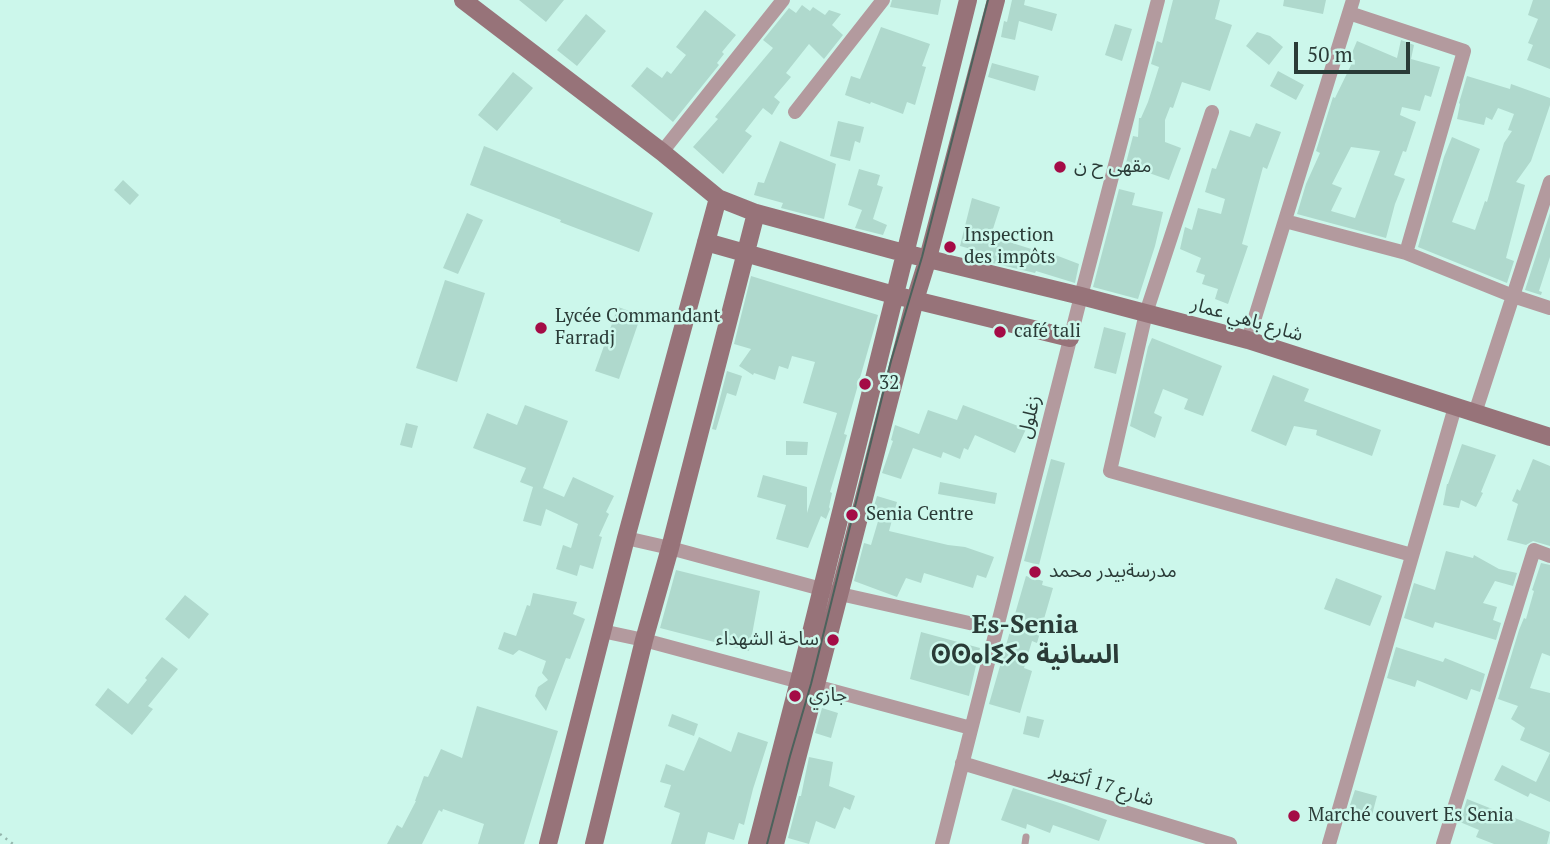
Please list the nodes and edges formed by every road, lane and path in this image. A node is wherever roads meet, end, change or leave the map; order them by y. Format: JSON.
{"nodes":[{"id":1,"x":463,"y":0,"type":"edge"},
{"id":2,"x":783,"y":0,"type":"edge"},
{"id":3,"x":883,"y":0,"type":"edge"},
{"id":4,"x":968,"y":0,"type":"edge"},
{"id":5,"x":996,"y":0,"type":"edge"},
{"id":6,"x":1158,"y":0,"type":"edge"},
{"id":7,"x":1351,"y":7,"type":"edge"},
{"id":8,"x":795,"y":112,"type":"dead end"},
{"id":9,"x":1212,"y":112,"type":"dead end"},
{"id":10,"x":662,"y":152,"type":"junction"},
{"id":11,"x":1550,"y":182,"type":"edge"},
{"id":12,"x":718,"y":198,"type":"junction"},
{"id":13,"x":756,"y":213,"type":"junction"},
{"id":14,"x":1284,"y":221,"type":"junction"},
{"id":15,"x":706,"y":243,"type":"junction"},
{"id":16,"x":745,"y":253,"type":"junction"},
{"id":17,"x":904,"y":253,"type":"junction"},
{"id":18,"x":1406,"y":253,"type":"junction"},
{"id":19,"x":928,"y":258,"type":"junction"},
{"id":20,"x":894,"y":295,"type":"junction"},
{"id":21,"x":1081,"y":296,"type":"junction"},
{"id":22,"x":1513,"y":296,"type":"junction"},
{"id":23,"x":915,"y":300,"type":"junction"},
{"id":24,"x":1550,"y":308,"type":"edge"},
{"id":25,"x":1146,"y":313,"type":"junction"},
{"id":26,"x":1070,"y":338,"type":"junction"},
{"id":27,"x":1248,"y":340,"type":"junction"},
{"id":28,"x":1455,"y":407,"type":"junction"},
{"id":29,"x":1475,"y":413,"type":"junction"},
{"id":30,"x":1550,"y":437,"type":"edge"},
{"id":31,"x":626,"y":538,"type":"junction"},
{"id":32,"x":670,"y":548,"type":"junction"},
{"id":33,"x":1412,"y":555,"type":"junction"},
{"id":34,"x":1550,"y":556,"type":"edge"},
{"id":35,"x":821,"y":589,"type":"junction"},
{"id":36,"x":840,"y":594,"type":"junction"},
{"id":37,"x":996,"y":629,"type":"junction"},
{"id":38,"x":602,"y":631,"type":"junction"},
{"id":39,"x":644,"y":640,"type":"junction"},
{"id":40,"x":807,"y":683,"type":"junction"},
{"id":41,"x":971,"y":728,"type":"junction"},
{"id":42,"x":962,"y":763,"type":"junction"},
{"id":43,"x":0,"y":834,"type":"edge"},
{"id":44,"x":13,"y":844,"type":"edge"},
{"id":45,"x":548,"y":844,"type":"edge"},
{"id":46,"x":594,"y":844,"type":"edge"},
{"id":47,"x":757,"y":844,"type":"edge"},
{"id":48,"x":775,"y":844,"type":"edge"},
{"id":49,"x":942,"y":844,"type":"edge"},
{"id":50,"x":1230,"y":844,"type":"edge"},
{"id":51,"x":1329,"y":844,"type":"edge"},
{"id":52,"x":1443,"y":844,"type":"edge"}],
"edges":[{"from":1,"to":10,"type":"main road","name":"شارع باهي عمار"},
{"from":2,"to":10,"type":"street"},
{"from":3,"to":8,"type":"street"},
{"from":4,"to":17,"type":"main road"},
{"from":5,"to":19,"type":"main road"},
{"from":6,"to":21,"type":"street","name":"زغلول"},
{"from":7,"to":14,"type":"street"},
{"from":7,"to":18,"type":"street"},
{"from":9,"to":25,"type":"street"},
{"from":10,"to":12,"type":"main road","name":"شارع باهي عمار"},
{"from":11,"to":22,"type":"street"},
{"from":12,"to":13,"type":"main road","name":"شارع باهي عمار"},
{"from":12,"to":15,"type":"main road"},
{"from":13,"to":16,"type":"main road"},
{"from":13,"to":17,"type":"main road","name":"شارع باهي عمار"},
{"from":14,"to":18,"type":"street"},
{"from":14,"to":27,"type":"street"},
{"from":15,"to":16,"type":"main road"},
{"from":15,"to":31,"type":"main road"},
{"from":16,"to":20,"type":"main road"},
{"from":16,"to":32,"type":"main road"},
{"from":17,"to":19,"type":"main road","name":"شارع باهي عمار"},
{"from":17,"to":20,"type":"main road"},
{"from":18,"to":22,"type":"street"},
{"from":19,"to":21,"type":"main road","name":"شارع باهي عمار"},
{"from":19,"to":23,"type":"main road"},
{"from":20,"to":23,"type":"main road"},
{"from":20,"to":35,"type":"main road"},
{"from":21,"to":25,"type":"main road","name":"شارع باهي عمار"},
{"from":21,"to":26,"type":"street","name":"زغلول"},
{"from":22,"to":24,"type":"street"},
{"from":22,"to":29,"type":"street"},
{"from":23,"to":26,"type":"main road"},
{"from":23,"to":36,"type":"main road"},
{"from":25,"to":27,"type":"main road","name":"شارع باهي عمار"},
{"from":25,"to":33,"type":"street"},
{"from":26,"to":37,"type":"street","name":"زغلول"},
{"from":27,"to":28,"type":"main road","name":"شارع باهي عمار"},
{"from":28,"to":29,"type":"main road","name":"شارع باهي عمار"},
{"from":28,"to":33,"type":"street"},
{"from":29,"to":30,"type":"main road","name":"شارع باهي عمار"},
{"from":31,"to":32,"type":"street"},
{"from":31,"to":38,"type":"main road"},
{"from":32,"to":35,"type":"street"},
{"from":32,"to":39,"type":"main road"},
{"from":33,"to":51,"type":"street"},
{"from":34,"to":52,"type":"street"},
{"from":35,"to":36,"type":"street"},
{"from":35,"to":40,"type":"main road"},
{"from":36,"to":37,"type":"street"},
{"from":36,"to":40,"type":"main road"},
{"from":37,"to":41,"type":"street","name":"زغلول"},
{"from":38,"to":39,"type":"street"},
{"from":38,"to":45,"type":"main road"},
{"from":39,"to":40,"type":"street"},
{"from":39,"to":46,"type":"main road"},
{"from":40,"to":41,"type":"street"},
{"from":40,"to":47,"type":"main road"},
{"from":40,"to":48,"type":"main road"},
{"from":41,"to":42,"type":"street","name":"زغلول"},
{"from":42,"to":49,"type":"street","name":"زغلول"},
{"from":42,"to":50,"type":"street","name":"شارع 17 أكتوبر"},
{"from":43,"to":44,"type":"path"}]}
